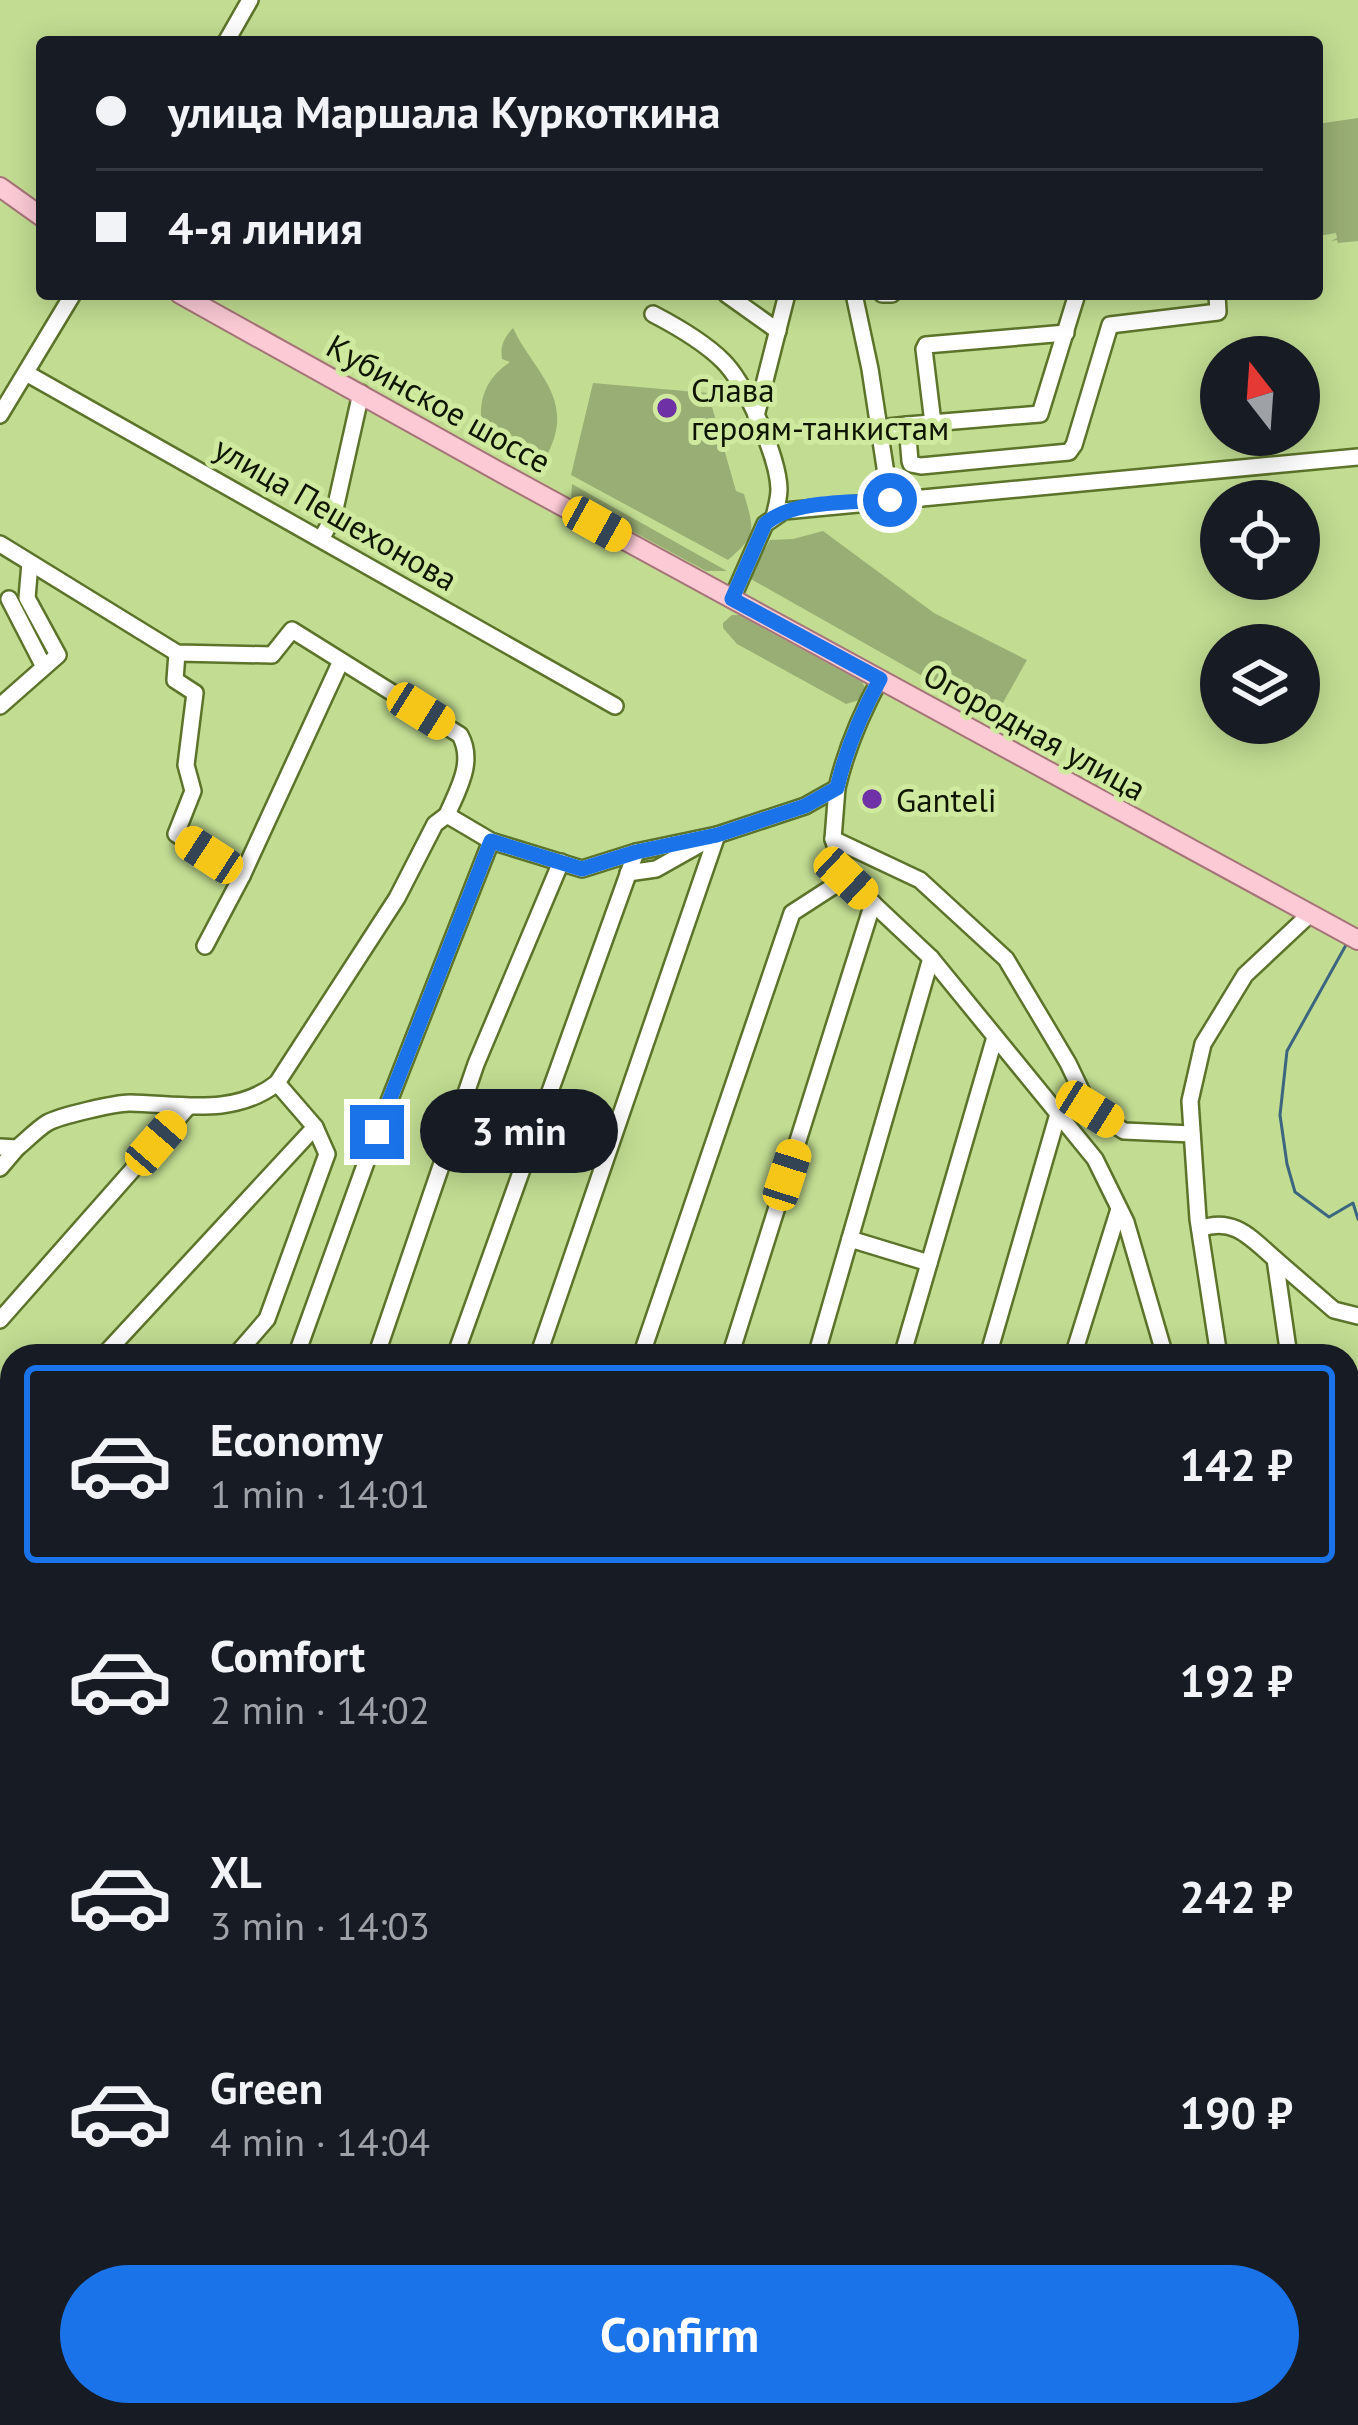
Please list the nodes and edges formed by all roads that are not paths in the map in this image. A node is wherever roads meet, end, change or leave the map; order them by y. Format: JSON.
{"nodes":[{"id":1,"x":250,"y":0,"type":"edge"},
{"id":2,"x":229,"y":36,"type":"edge"},
{"id":3,"x":0,"y":187,"type":"edge"},
{"id":4,"x":36,"y":213,"type":"edge"},
{"id":5,"x":69,"y":300,"type":"edge"},
{"id":6,"x":191,"y":300,"type":"edge"},
{"id":7,"x":734,"y":300,"type":"edge"},
{"id":8,"x":786,"y":300,"type":"edge"},
{"id":9,"x":855,"y":300,"type":"edge"},
{"id":10,"x":1076,"y":300,"type":"edge"},
{"id":11,"x":1217,"y":300,"type":"edge"},
{"id":12,"x":653,"y":314,"type":"dead end"},
{"id":13,"x":778,"y":331,"type":"junction"},
{"id":14,"x":1066,"y":333,"type":"junction"},
{"id":15,"x":26,"y":373,"type":"junction"},
{"id":16,"x":361,"y":394,"type":"junction"},
{"id":17,"x":0,"y":415,"type":"edge"},
{"id":18,"x":756,"y":416,"type":"junction"},
{"id":19,"x":933,"y":423,"type":"junction"},
{"id":20,"x":907,"y":425,"type":"junction"},
{"id":21,"x":879,"y":428,"type":"junction"},
{"id":22,"x":1358,"y":457,"type":"edge"},
{"id":23,"x":890,"y":500,"type":"junction"},
{"id":24,"x":774,"y":517,"type":"junction"},
{"id":25,"x":321,"y":538,"type":"junction"},
{"id":26,"x":0,"y":544,"type":"edge"},
{"id":27,"x":31,"y":563,"type":"junction"},
{"id":28,"x":9,"y":598,"type":"dead end"},
{"id":29,"x":732,"y":599,"type":"junction"},
{"id":30,"x":177,"y":652,"type":"junction"},
{"id":31,"x":341,"y":661,"type":"junction"},
{"id":32,"x":44,"y":667,"type":"junction"},
{"id":33,"x":880,"y":679,"type":"junction"},
{"id":34,"x":0,"y":706,"type":"edge"},
{"id":35,"x":615,"y":706,"type":"dead end"},
{"id":36,"x":837,"y":788,"type":"junction"},
{"id":37,"x":447,"y":815,"type":"junction"},
{"id":38,"x":717,"y":835,"type":"junction"},
{"id":39,"x":833,"y":839,"type":"junction"},
{"id":40,"x":491,"y":841,"type":"junction"},
{"id":41,"x":636,"y":852,"type":"junction"},
{"id":42,"x":560,"y":862,"type":"junction"},
{"id":43,"x":628,"y":873,"type":"junction"},
{"id":44,"x":242,"y":876,"type":"junction"},
{"id":45,"x":846,"y":878,"type":"junction"},
{"id":46,"x":873,"y":903,"type":"junction"},
{"id":47,"x":1309,"y":916,"type":"junction"},
{"id":48,"x":1358,"y":940,"type":"edge"},
{"id":49,"x":206,"y":946,"type":"dead end"},
{"id":50,"x":932,"y":958,"type":"junction"},
{"id":51,"x":995,"y":1036,"type":"junction"},
{"id":52,"x":277,"y":1083,"type":"junction"},
{"id":53,"x":187,"y":1108,"type":"junction"},
{"id":54,"x":1058,"y":1114,"type":"junction"},
{"id":55,"x":315,"y":1127,"type":"junction"},
{"id":56,"x":1192,"y":1134,"type":"junction"},
{"id":57,"x":9,"y":1147,"type":"edge"},
{"id":58,"x":0,"y":1168,"type":"edge"},
{"id":59,"x":1119,"y":1208,"type":"junction"},
{"id":60,"x":1200,"y":1229,"type":"junction"},
{"id":61,"x":850,"y":1239,"type":"junction"},
{"id":62,"x":1275,"y":1259,"type":"junction"},
{"id":63,"x":929,"y":1263,"type":"junction"},
{"id":64,"x":1358,"y":1316,"type":"edge"},
{"id":65,"x":0,"y":1320,"type":"edge"},
{"id":66,"x":114,"y":1344,"type":"edge"},
{"id":67,"x":245,"y":1344,"type":"edge"},
{"id":68,"x":300,"y":1344,"type":"edge"},
{"id":69,"x":380,"y":1344,"type":"edge"},
{"id":70,"x":459,"y":1344,"type":"edge"},
{"id":71,"x":542,"y":1344,"type":"edge"},
{"id":72,"x":645,"y":1344,"type":"edge"},
{"id":73,"x":734,"y":1344,"type":"edge"},
{"id":74,"x":819,"y":1344,"type":"edge"},
{"id":75,"x":905,"y":1344,"type":"edge"},
{"id":76,"x":991,"y":1344,"type":"edge"},
{"id":77,"x":1077,"y":1344,"type":"edge"},
{"id":78,"x":1162,"y":1344,"type":"edge"},
{"id":79,"x":1217,"y":1344,"type":"edge"},
{"id":80,"x":1287,"y":1344,"type":"edge"}],
"edges":[{"from":1,"to":2,"type":"street"},
{"from":3,"to":4,"type":"main road"},
{"from":5,"to":15,"type":"street"},
{"from":6,"to":16,"type":"main road","name":"Кубинское шоссе"},
{"from":7,"to":13,"type":"street"},
{"from":8,"to":13,"type":"street"},
{"from":9,"to":21,"type":"street"},
{"from":10,"to":14,"type":"street"},
{"from":11,"to":20,"type":"street"},
{"from":12,"to":18,"type":"street"},
{"from":13,"to":18,"type":"street"},
{"from":14,"to":19,"type":"street"},
{"from":14,"to":19,"type":"street"},
{"from":15,"to":17,"type":"street"},
{"from":15,"to":25,"type":"street","name":"улица Пешехонова"},
{"from":16,"to":25,"type":"street"},
{"from":16,"to":29,"type":"main road","name":"Кубинское шоссе"},
{"from":18,"to":24,"type":"street"},
{"from":19,"to":20,"type":"street"},
{"from":20,"to":21,"type":"street"},
{"from":21,"to":23,"type":"street"},
{"from":22,"to":23,"type":"street"},
{"from":23,"to":24,"type":"street"},
{"from":24,"to":29,"type":"street"},
{"from":25,"to":35,"type":"street","name":"улица Пешехонова"},
{"from":26,"to":27,"type":"street"},
{"from":27,"to":30,"type":"street"},
{"from":27,"to":32,"type":"street"},
{"from":28,"to":32,"type":"street"},
{"from":29,"to":33,"type":"main road","name":"Огородная улица"},
{"from":30,"to":31,"type":"street"},
{"from":30,"to":44,"type":"street"},
{"from":31,"to":37,"type":"street"},
{"from":31,"to":44,"type":"street"},
{"from":32,"to":34,"type":"street"},
{"from":33,"to":36,"type":"street"},
{"from":33,"to":47,"type":"main road","name":"Огородная улица"},
{"from":36,"to":38,"type":"street"},
{"from":36,"to":39,"type":"street"},
{"from":37,"to":40,"type":"street"},
{"from":37,"to":52,"type":"street"},
{"from":38,"to":41,"type":"street"},
{"from":38,"to":43,"type":"street"},
{"from":38,"to":71,"type":"street"},
{"from":39,"to":45,"type":"street"},
{"from":39,"to":56,"type":"street"},
{"from":40,"to":42,"type":"street"},
{"from":40,"to":68,"type":"street"},
{"from":41,"to":42,"type":"street"},
{"from":41,"to":43,"type":"street"},
{"from":42,"to":69,"type":"street"},
{"from":43,"to":70,"type":"street"},
{"from":44,"to":49,"type":"street"},
{"from":45,"to":46,"type":"street"},
{"from":45,"to":72,"type":"street"},
{"from":46,"to":50,"type":"street"},
{"from":46,"to":73,"type":"street"},
{"from":47,"to":48,"type":"main road","name":"Огородная улица"},
{"from":47,"to":56,"type":"street"},
{"from":50,"to":51,"type":"street"},
{"from":50,"to":61,"type":"street"},
{"from":51,"to":54,"type":"street"},
{"from":51,"to":63,"type":"street"},
{"from":52,"to":53,"type":"street"},
{"from":52,"to":55,"type":"street"},
{"from":53,"to":57,"type":"street"},
{"from":53,"to":65,"type":"street"},
{"from":54,"to":59,"type":"street"},
{"from":54,"to":76,"type":"street"},
{"from":55,"to":66,"type":"street"},
{"from":55,"to":67,"type":"street"},
{"from":56,"to":60,"type":"street"},
{"from":57,"to":58,"type":"street"},
{"from":59,"to":77,"type":"street"},
{"from":59,"to":78,"type":"street"},
{"from":60,"to":62,"type":"street"},
{"from":60,"to":79,"type":"street"},
{"from":61,"to":63,"type":"street"},
{"from":61,"to":74,"type":"street"},
{"from":62,"to":64,"type":"street"},
{"from":62,"to":80,"type":"street"},
{"from":63,"to":75,"type":"street"}]}
